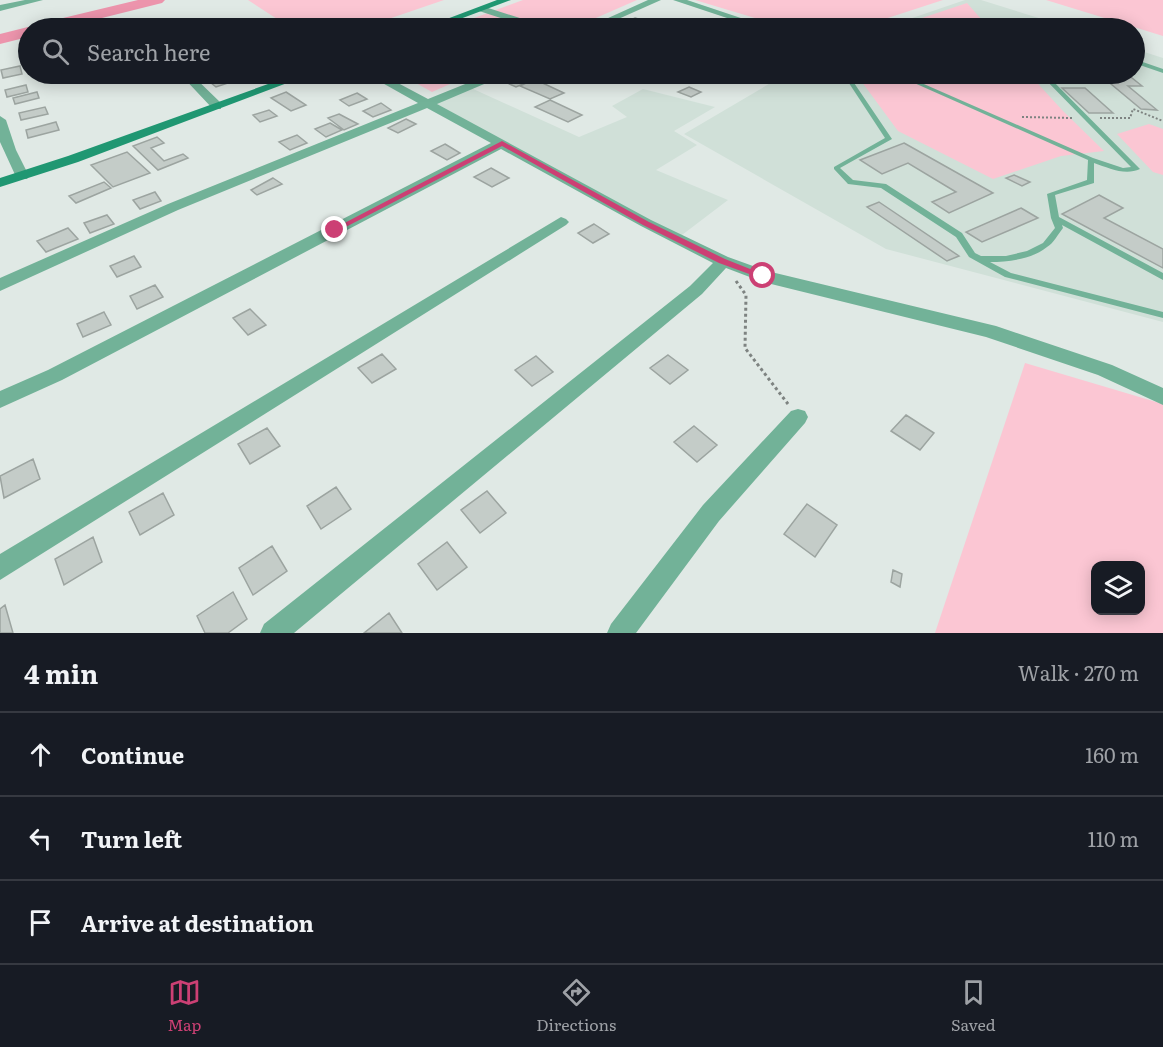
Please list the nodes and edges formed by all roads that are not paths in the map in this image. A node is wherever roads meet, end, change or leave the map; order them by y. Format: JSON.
{"nodes":[{"id":1,"x":38,"y":0,"type":"edge"},
{"id":2,"x":506,"y":0,"type":"edge"},
{"id":3,"x":656,"y":0,"type":"edge"},
{"id":4,"x":678,"y":0,"type":"edge"},
{"id":5,"x":0,"y":8,"type":"edge"},
{"id":6,"x":482,"y":9,"type":"junction"},
{"id":7,"x":456,"y":18,"type":"edge"},
{"id":8,"x":510,"y":18,"type":"edge"},
{"id":9,"x":614,"y":18,"type":"edge"},
{"id":10,"x":735,"y":18,"type":"edge"},
{"id":11,"x":1145,"y":65,"type":"edge"},
{"id":12,"x":1163,"y":71,"type":"edge"},
{"id":13,"x":195,"y":84,"type":"edge"},
{"id":14,"x":278,"y":84,"type":"edge"},
{"id":15,"x":393,"y":84,"type":"edge"},
{"id":16,"x":475,"y":84,"type":"edge"},
{"id":17,"x":853,"y":84,"type":"edge"},
{"id":18,"x":920,"y":84,"type":"edge"},
{"id":19,"x":1053,"y":84,"type":"edge"},
{"id":20,"x":429,"y":103,"type":"junction"},
{"id":21,"x":217,"y":106,"type":"junction"},
{"id":22,"x":0,"y":120,"type":"edge"},
{"id":23,"x":502,"y":143,"type":"junction"},
{"id":24,"x":1091,"y":159,"type":"junction"},
{"id":25,"x":22,"y":176,"type":"junction"},
{"id":26,"x":0,"y":183,"type":"edge"},
{"id":27,"x":1055,"y":218,"type":"junction"},
{"id":28,"x":561,"y":222,"type":"dead end"},
{"id":29,"x":972,"y":255,"type":"junction"},
{"id":30,"x":722,"y":261,"type":"junction"},
{"id":31,"x":1163,"y":277,"type":"edge"},
{"id":32,"x":0,"y":285,"type":"edge"},
{"id":33,"x":1163,"y":315,"type":"edge"},
{"id":34,"x":1163,"y":397,"type":"edge"},
{"id":35,"x":0,"y":400,"type":"edge"},
{"id":36,"x":798,"y":417,"type":"road end"},
{"id":37,"x":0,"y":568,"type":"edge"},
{"id":38,"x":273,"y":633,"type":"edge"},
{"id":39,"x":620,"y":633,"type":"edge"}],
"edges":[{"from":1,"to":5,"type":"street"},
{"from":2,"to":6,"type":"main road"},
{"from":3,"to":9,"type":"street"},
{"from":4,"to":10,"type":"street"},
{"from":6,"to":7,"type":"main road"},
{"from":6,"to":8,"type":"street"},
{"from":11,"to":12,"type":"lane"},
{"from":13,"to":21,"type":"street"},
{"from":14,"to":21,"type":"main road"},
{"from":15,"to":20,"type":"street"},
{"from":16,"to":20,"type":"street"},
{"from":17,"to":29,"type":"lane"},
{"from":18,"to":24,"type":"lane"},
{"from":19,"to":24,"type":"lane"},
{"from":20,"to":23,"type":"street"},
{"from":20,"to":32,"type":"street"},
{"from":21,"to":25,"type":"main road"},
{"from":22,"to":25,"type":"street"},
{"from":23,"to":30,"type":"street"},
{"from":23,"to":35,"type":"street"},
{"from":24,"to":27,"type":"lane"},
{"from":25,"to":26,"type":"main road"},
{"from":27,"to":29,"type":"lane"},
{"from":27,"to":31,"type":"lane"},
{"from":28,"to":37,"type":"street"},
{"from":29,"to":33,"type":"lane"},
{"from":30,"to":34,"type":"street"},
{"from":30,"to":38,"type":"street"},
{"from":36,"to":39,"type":"street"}]}
